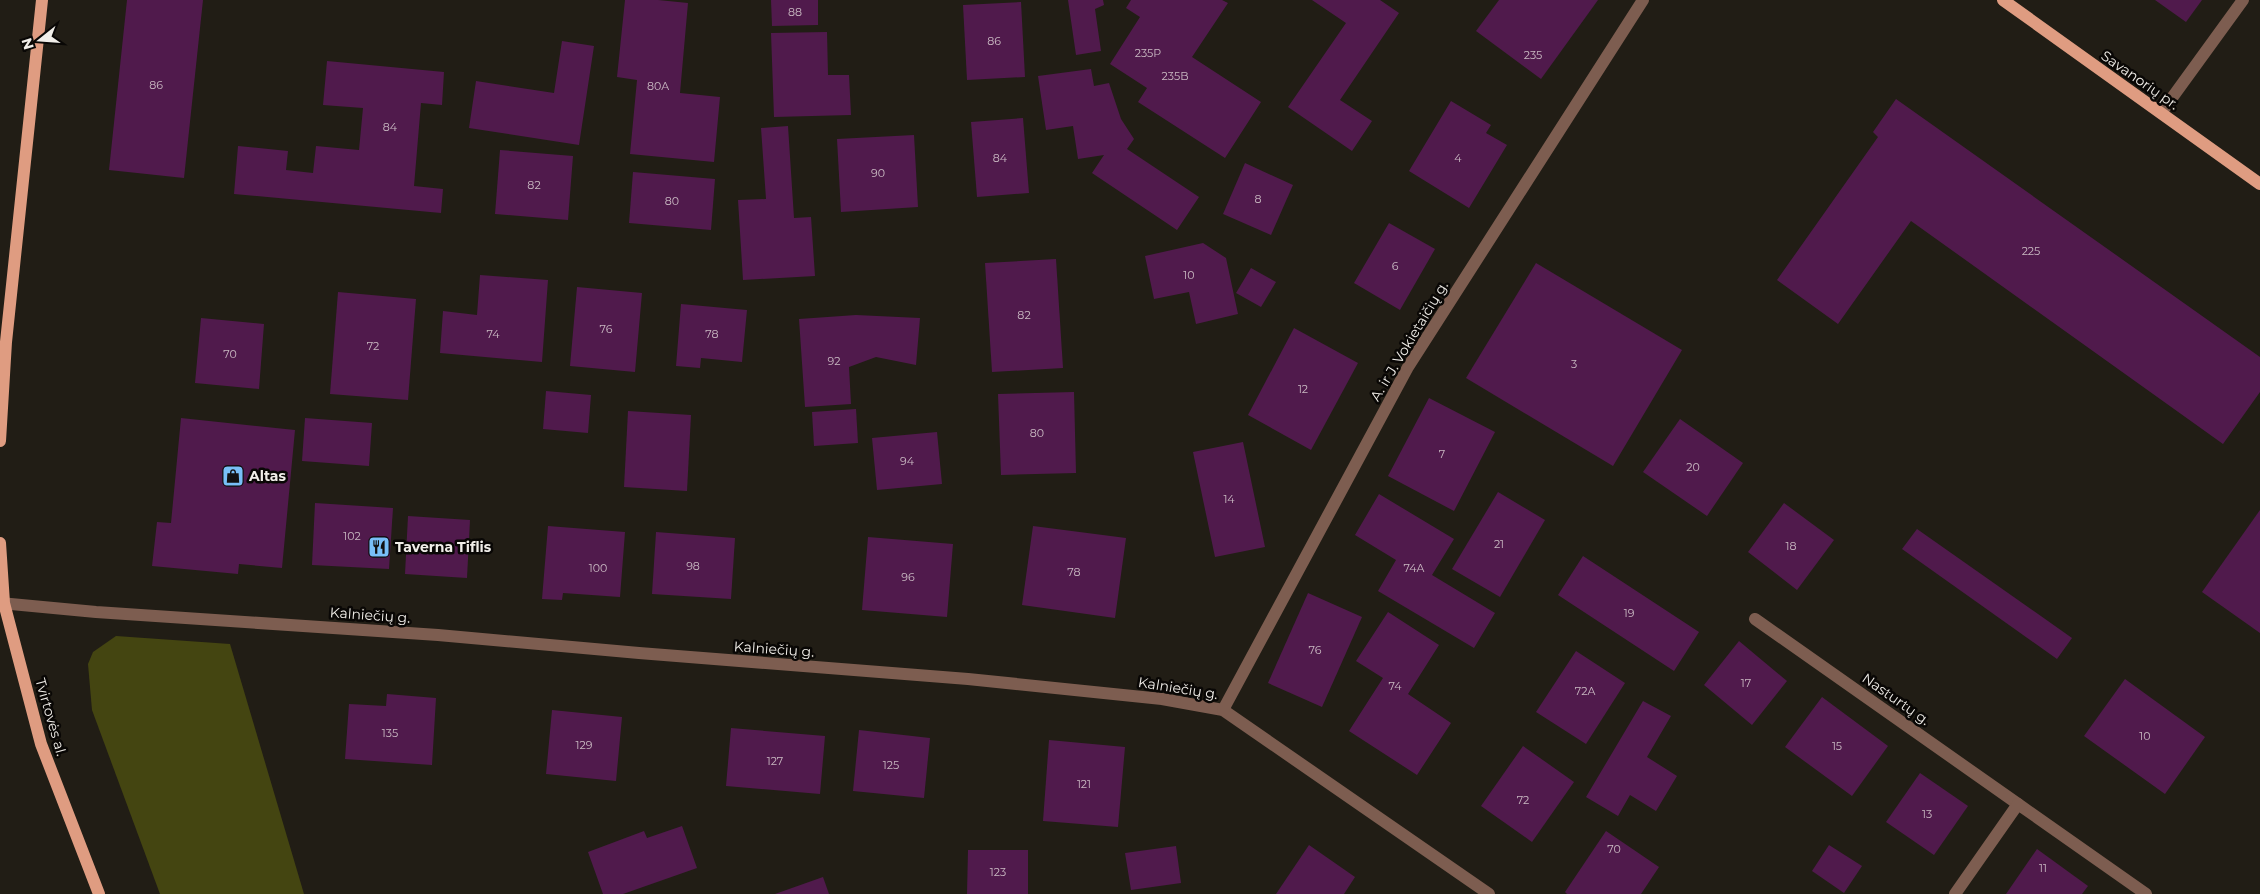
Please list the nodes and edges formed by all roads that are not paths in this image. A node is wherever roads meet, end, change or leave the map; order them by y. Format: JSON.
{"nodes":[{"id":1,"x":42,"y":0,"type":"edge"},
{"id":2,"x":1643,"y":0,"type":"edge"},
{"id":3,"x":2003,"y":0,"type":"edge"},
{"id":4,"x":2242,"y":0,"type":"edge"},
{"id":5,"x":2162,"y":113,"type":"junction"},
{"id":6,"x":2260,"y":184,"type":"edge"},
{"id":7,"x":0,"y":441,"type":"edge"},
{"id":8,"x":0,"y":543,"type":"edge"},
{"id":9,"x":2,"y":603,"type":"edge"},
{"id":10,"x":1755,"y":619,"type":"dead end"},
{"id":11,"x":1223,"y":710,"type":"junction"},
{"id":12,"x":2018,"y":804,"type":"junction"},
{"id":13,"x":99,"y":894,"type":"edge"},
{"id":14,"x":1489,"y":894,"type":"edge"},
{"id":15,"x":1955,"y":894,"type":"edge"},
{"id":16,"x":2146,"y":894,"type":"edge"}],
"edges":[{"from":1,"to":7,"type":"main road"},
{"from":2,"to":11,"type":"street","name":"A. ir J. Vokietaičių g."},
{"from":3,"to":5,"type":"main road","name":"Savanorių pr."},
{"from":4,"to":5,"type":"street"},
{"from":5,"to":6,"type":"main road","name":"Savanorių pr."},
{"from":8,"to":9,"type":"main road","name":"Tvirtovės al."},
{"from":9,"to":11,"type":"street","name":"Kalniečių g."},
{"from":9,"to":13,"type":"main road","name":"Tvirtovės al."},
{"from":10,"to":12,"type":"street","name":"Nasturtų g."},
{"from":11,"to":14,"type":"street","name":"Kalniečių g."},
{"from":12,"to":15,"type":"street"},
{"from":12,"to":16,"type":"street","name":"Nasturtų g."}]}
